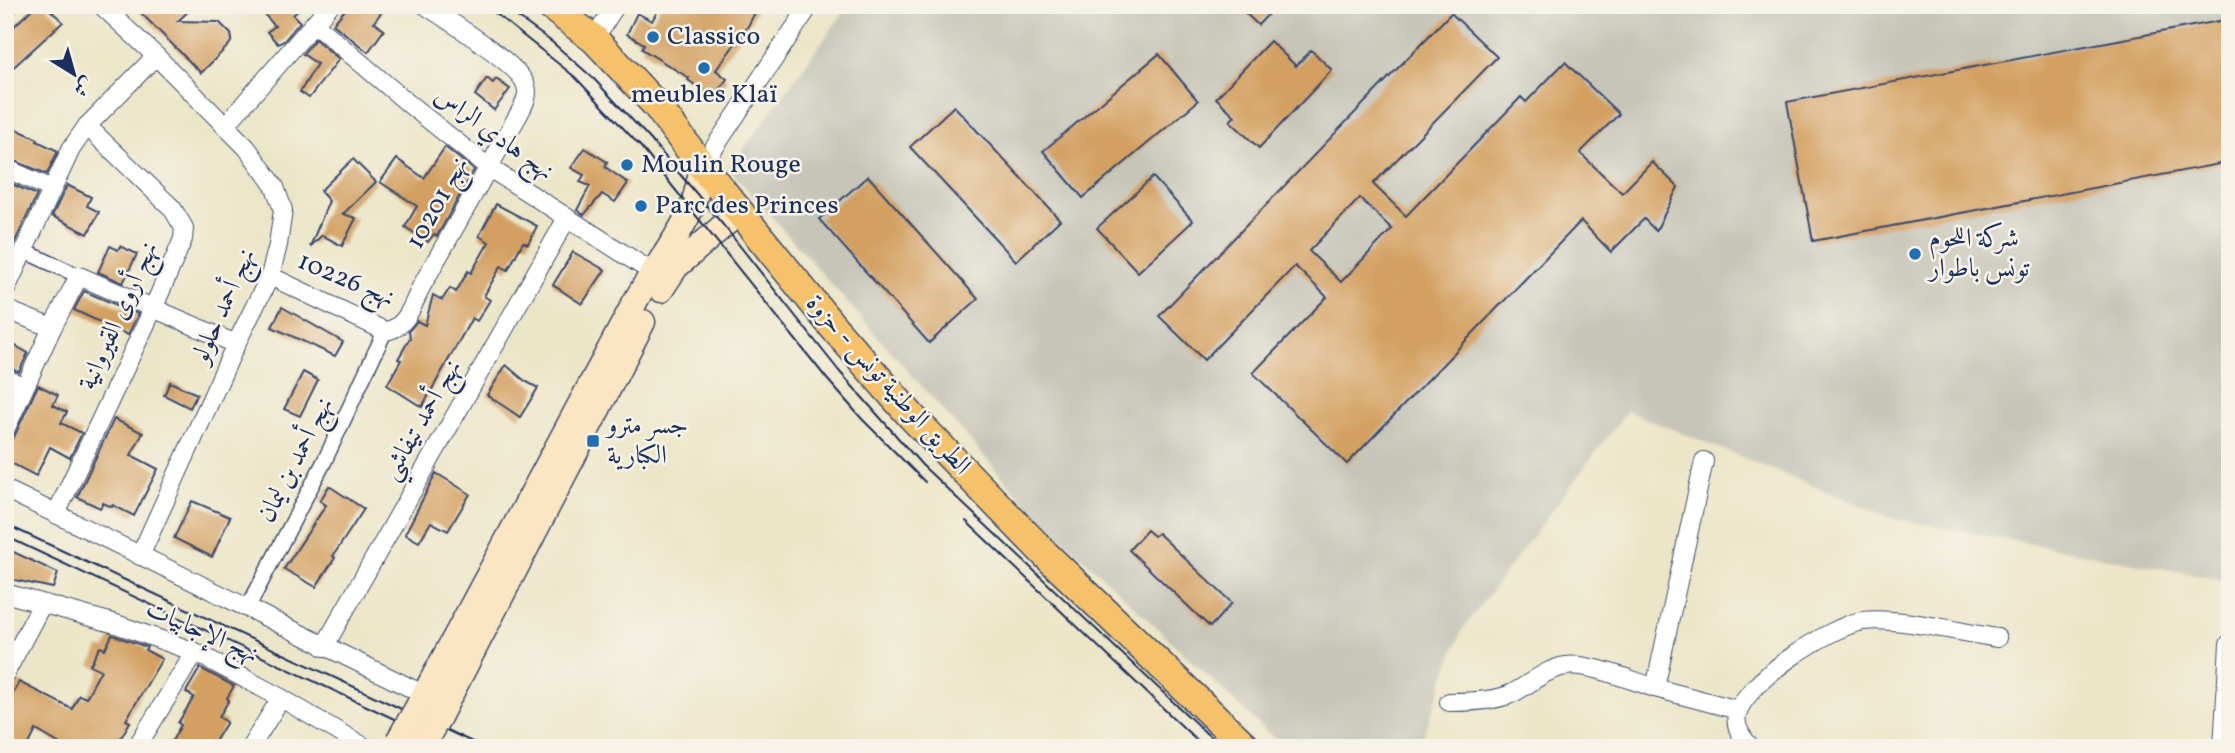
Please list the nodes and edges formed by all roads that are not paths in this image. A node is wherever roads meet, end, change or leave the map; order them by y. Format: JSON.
{"nodes":[{"id":1,"x":9,"y":5,"type":"edge"},
{"id":2,"x":101,"y":5,"type":"edge"},
{"id":3,"x":330,"y":5,"type":"edge"},
{"id":4,"x":425,"y":5,"type":"edge"},
{"id":5,"x":549,"y":5,"type":"edge"},
{"id":6,"x":616,"y":5,"type":"edge"},
{"id":7,"x":810,"y":5,"type":"edge"},
{"id":8,"x":5,"y":12,"type":"edge"},
{"id":9,"x":315,"y":24,"type":"junction"},
{"id":10,"x":594,"y":39,"type":"junction"},
{"id":11,"x":156,"y":56,"type":"junction"},
{"id":12,"x":87,"y":126,"type":"junction"},
{"id":13,"x":225,"y":126,"type":"junction"},
{"id":14,"x":702,"y":166,"type":"junction"},
{"id":15,"x":488,"y":167,"type":"junction"},
{"id":16,"x":5,"y":168,"type":"edge"},
{"id":17,"x":52,"y":189,"type":"junction"},
{"id":18,"x":739,"y":212,"type":"junction"},
{"id":19,"x":566,"y":218,"type":"junction"},
{"id":20,"x":24,"y":251,"type":"junction"},
{"id":21,"x":652,"y":272,"type":"junction"},
{"id":22,"x":79,"y":276,"type":"junction"},
{"id":23,"x":270,"y":276,"type":"junction"},
{"id":24,"x":421,"y":287,"type":"joint"},
{"id":25,"x":5,"y":291,"type":"edge"},
{"id":26,"x":5,"y":309,"type":"edge"},
{"id":27,"x":153,"y":309,"type":"junction"},
{"id":28,"x":52,"y":328,"type":"junction"},
{"id":29,"x":385,"y":331,"type":"junction"},
{"id":30,"x":236,"y":344,"type":"junction"},
{"id":31,"x":5,"y":379,"type":"edge"},
{"id":32,"x":24,"y":387,"type":"junction"},
{"id":33,"x":5,"y":430,"type":"edge"},
{"id":34,"x":1704,"y":461,"type":"dead end"},
{"id":35,"x":5,"y":489,"type":"edge"},
{"id":36,"x":56,"y":514,"type":"junction"},
{"id":37,"x":140,"y":556,"type":"junction"},
{"id":38,"x":5,"y":593,"type":"edge"},
{"id":39,"x":42,"y":604,"type":"junction"},
{"id":40,"x":247,"y":609,"type":"junction"},
{"id":41,"x":1997,"y":638,"type":"dead end"},
{"id":42,"x":2229,"y":644,"type":"edge"},
{"id":43,"x":324,"y":647,"type":"junction"},
{"id":44,"x":195,"y":652,"type":"junction"},
{"id":45,"x":5,"y":674,"type":"edge"},
{"id":46,"x":1655,"y":688,"type":"junction"},
{"id":47,"x":281,"y":698,"type":"junction"},
{"id":48,"x":1449,"y":702,"type":"dead end"},
{"id":49,"x":431,"y":707,"type":"junction"},
{"id":50,"x":1738,"y":710,"type":"junction"},
{"id":51,"x":404,"y":745,"type":"edge"},
{"id":52,"x":136,"y":748,"type":"edge"},
{"id":53,"x":250,"y":748,"type":"edge"},
{"id":54,"x":366,"y":748,"type":"edge"},
{"id":55,"x":1247,"y":748,"type":"edge"},
{"id":56,"x":1751,"y":748,"type":"edge"},
{"id":57,"x":2223,"y":748,"type":"edge"}],
"edges":[{"from":1,"to":8,"type":"street"},
{"from":2,"to":11,"type":"street","name":"نهج أحمد حلولو"},
{"from":3,"to":9,"type":"street"},
{"from":4,"to":15,"type":"street","name":"نهج 10201"},
{"from":5,"to":10,"type":"main road","name":"الطريق الوطنية تونس - حزوة"},
{"from":6,"to":10,"type":"street"},
{"from":7,"to":14,"type":"street"},
{"from":9,"to":13,"type":"street"},
{"from":9,"to":15,"type":"street","name":"نهج هادي الراس"},
{"from":10,"to":14,"type":"main road","name":"الطريق الوطنية تونس - حزوة"},
{"from":11,"to":12,"type":"street"},
{"from":11,"to":13,"type":"street","name":"نهج أحمد حلولو"},
{"from":12,"to":17,"type":"street"},
{"from":12,"to":27,"type":"street","name":"نهج أروى القيروانية"},
{"from":13,"to":23,"type":"street","name":"نهج أحمد حلولو"},
{"from":14,"to":18,"type":"main road","name":"الطريق الوطنية تونس - حزوة"},
{"from":14,"to":21,"type":"main road"},
{"from":15,"to":19,"type":"street","name":"نهج هادي الراس"},
{"from":15,"to":24,"type":"street","name":"نهج 10201"},
{"from":16,"to":17,"type":"street"},
{"from":17,"to":20,"type":"street"},
{"from":18,"to":49,"type":"main road"},
{"from":18,"to":55,"type":"main road","name":"الطريق الوطنية تونس - حزوة"},
{"from":19,"to":21,"type":"street","name":"نهج هادي الراس"},
{"from":19,"to":43,"type":"street","name":"نهج أحمد تيفاشي"},
{"from":20,"to":22,"type":"street"},
{"from":20,"to":25,"type":"street"},
{"from":21,"to":49,"type":"main road"},
{"from":22,"to":27,"type":"street"},
{"from":22,"to":28,"type":"street"},
{"from":23,"to":29,"type":"street","name":"نهج 10226"},
{"from":23,"to":30,"type":"street","name":"نهج أحمد حلولو"},
{"from":24,"to":29,"type":"street","name":"نهج 10226"},
{"from":26,"to":28,"type":"street"},
{"from":27,"to":30,"type":"street"},
{"from":27,"to":36,"type":"street","name":"نهج أروى القيروانية"},
{"from":28,"to":32,"type":"street"},
{"from":29,"to":40,"type":"street","name":"نهج أحمد بن ليمان"},
{"from":30,"to":37,"type":"street","name":"نهج أحمد حلولو"},
{"from":31,"to":32,"type":"street"},
{"from":32,"to":33,"type":"street"},
{"from":34,"to":46,"type":"street"},
{"from":35,"to":36,"type":"street"},
{"from":36,"to":37,"type":"street"},
{"from":37,"to":40,"type":"street"},
{"from":38,"to":39,"type":"street","name":"نهج الإجابيات"},
{"from":39,"to":44,"type":"street","name":"نهج الإجابيات"},
{"from":39,"to":45,"type":"street"},
{"from":40,"to":43,"type":"street"},
{"from":41,"to":50,"type":"street"},
{"from":42,"to":57,"type":"street"},
{"from":43,"to":49,"type":"street"},
{"from":44,"to":47,"type":"street","name":"نهج الإجابيات"},
{"from":44,"to":52,"type":"street"},
{"from":46,"to":48,"type":"street"},
{"from":46,"to":50,"type":"street"},
{"from":47,"to":53,"type":"street"},
{"from":47,"to":54,"type":"street","name":"نهج الإجابيات"},
{"from":49,"to":51,"type":"main road","bridge":true},
{"from":50,"to":56,"type":"street"}]}
